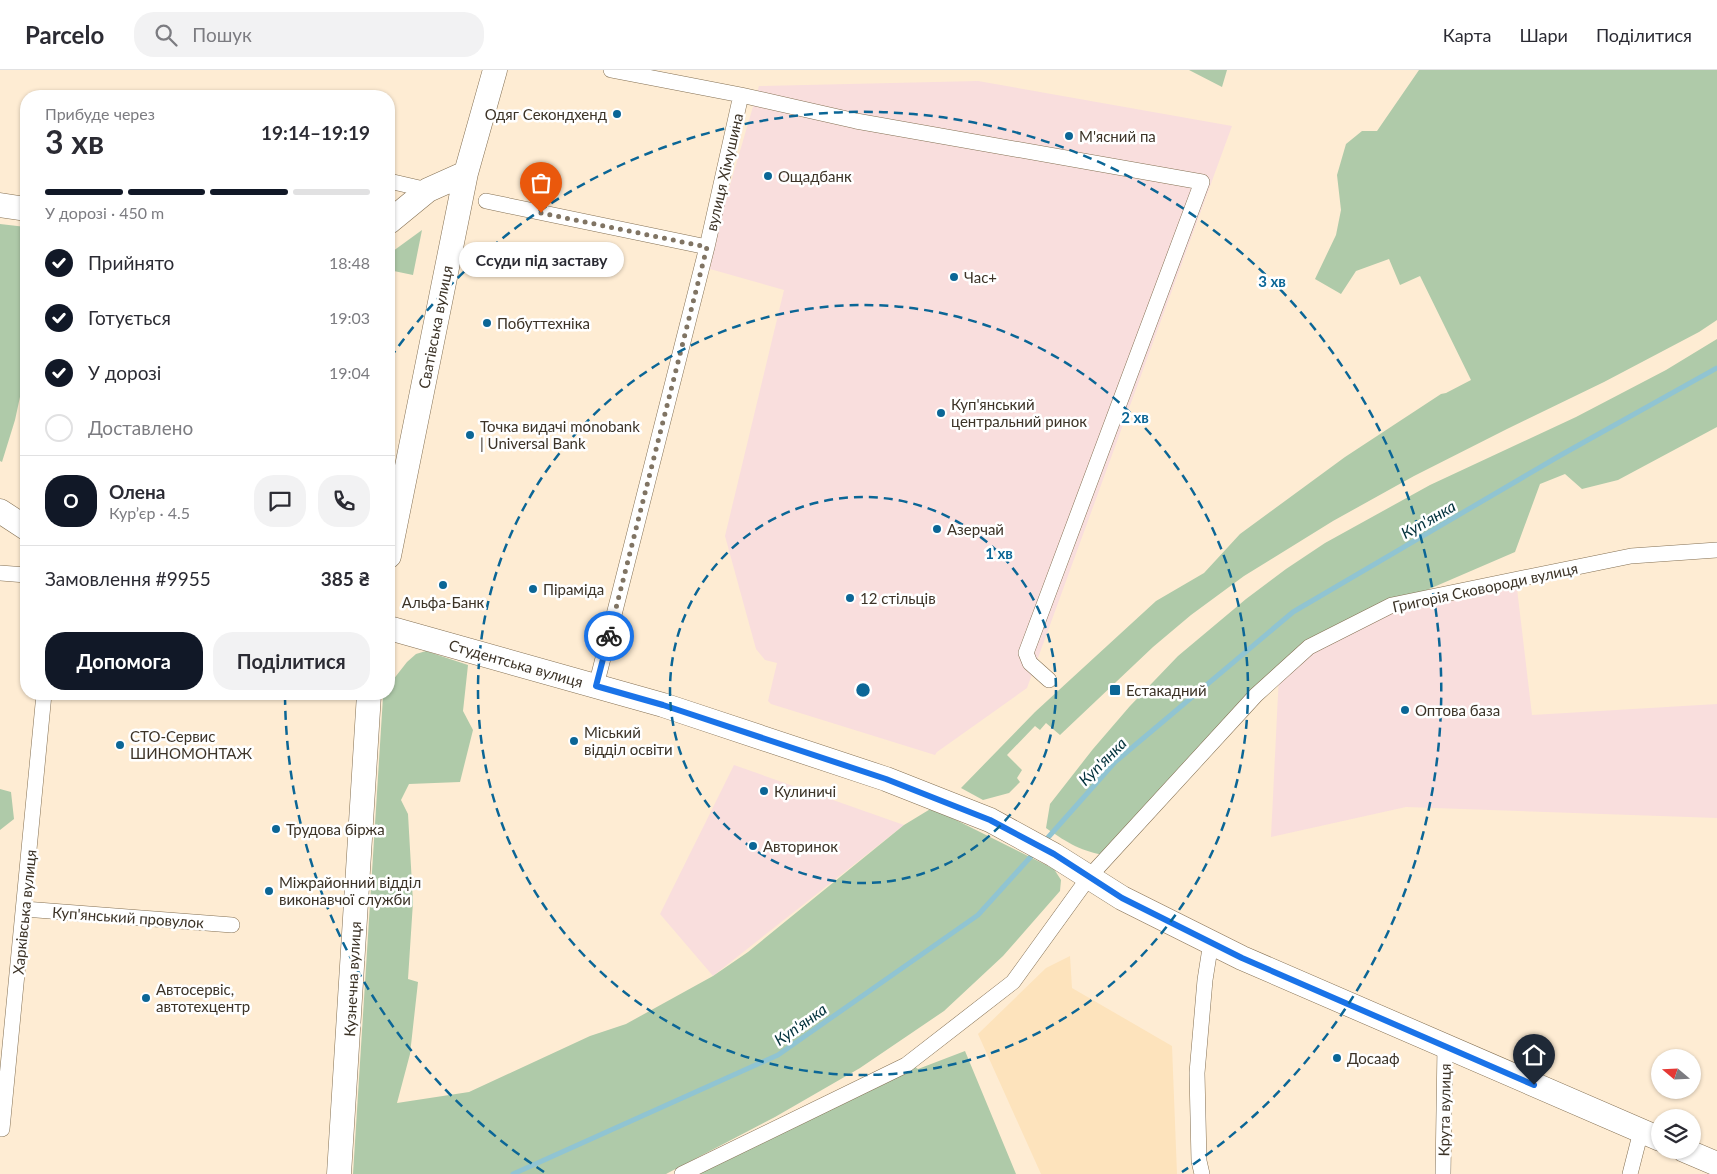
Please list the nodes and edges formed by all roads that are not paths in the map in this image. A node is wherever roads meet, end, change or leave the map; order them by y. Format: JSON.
{"nodes":[{"id":1,"x":495,"y":70,"type":"edge"},
{"id":2,"x":611,"y":70,"type":"edge"},
{"id":3,"x":741,"y":95,"type":"junction"},
{"id":4,"x":466,"y":173,"type":"junction"},
{"id":5,"x":395,"y":182,"type":"edge"},
{"id":6,"x":428,"y":190,"type":"junction"},
{"id":7,"x":486,"y":201,"type":"dead end"},
{"id":8,"x":0,"y":205,"type":"edge"},
{"id":9,"x":20,"y":208,"type":"edge"},
{"id":10,"x":395,"y":217,"type":"edge"},
{"id":11,"x":707,"y":247,"type":"junction"},
{"id":12,"x":0,"y":511,"type":"edge"},
{"id":13,"x":20,"y":524,"type":"edge"},
{"id":14,"x":395,"y":526,"type":"edge"},
{"id":15,"x":1717,"y":550,"type":"edge"},
{"id":16,"x":0,"y":573,"type":"edge"},
{"id":17,"x":20,"y":574,"type":"edge"},
{"id":18,"x":395,"y":630,"type":"edge"},
{"id":19,"x":1049,"y":680,"type":"dead end"},
{"id":20,"x":596,"y":686,"type":"junction"},
{"id":21,"x":43,"y":700,"type":"edge"},
{"id":22,"x":369,"y":700,"type":"edge"},
{"id":23,"x":1089,"y":877,"type":"junction"},
{"id":24,"x":24,"y":909,"type":"junction"},
{"id":25,"x":232,"y":925,"type":"dead end"},
{"id":26,"x":1211,"y":942,"type":"junction"},
{"id":27,"x":1445,"y":1046,"type":"junction"},
{"id":28,"x":2,"y":1129,"type":"dead end"},
{"id":29,"x":1651,"y":1135,"type":"edge"},
{"id":30,"x":1701,"y":1157,"type":"edge"},
{"id":31,"x":1717,"y":1164,"type":"edge"},
{"id":32,"x":339,"y":1174,"type":"edge"},
{"id":33,"x":682,"y":1174,"type":"edge"},
{"id":34,"x":1202,"y":1174,"type":"edge"},
{"id":35,"x":1443,"y":1174,"type":"edge"},
{"id":36,"x":1630,"y":1174,"type":"edge"}],
"edges":[{"from":1,"to":4,"type":"main road","name":"Сватівська вулиця"},
{"from":2,"to":3,"type":"street"},
{"from":3,"to":11,"type":"street","name":"вулиця Хімушина"},
{"from":3,"to":19,"type":"street"},
{"from":4,"to":6,"type":"main road"},
{"from":4,"to":14,"type":"main road","name":"Сватівська вулиця"},
{"from":5,"to":6,"type":"street"},
{"from":6,"to":10,"type":"main road"},
{"from":7,"to":11,"type":"street"},
{"from":8,"to":9,"type":"main road"},
{"from":11,"to":20,"type":"street","name":"вулиця Хімушина"},
{"from":12,"to":13,"type":"main road"},
{"from":15,"to":23,"type":"street","name":"Григорія Сковороди вулиця"},
{"from":16,"to":17,"type":"street"},
{"from":18,"to":20,"type":"main road","name":"Студентська вулиця"},
{"from":20,"to":23,"type":"main road","name":"Студентська вулиця"},
{"from":21,"to":24,"type":"street","name":"Харківська вулиця"},
{"from":22,"to":32,"type":"main road","name":"Кузнечна вулиця"},
{"from":23,"to":26,"type":"main road","name":"Студентська вулиця"},
{"from":23,"to":33,"type":"street","name":"Григорія Сковороди вулиця"},
{"from":24,"to":25,"type":"street","name":"Куп'янський провулок"},
{"from":24,"to":28,"type":"street","name":"Харківська вулиця"},
{"from":26,"to":27,"type":"main road","name":"Студентська вулиця"},
{"from":26,"to":34,"type":"street"},
{"from":27,"to":29,"type":"main road","name":"Студентська вулиця"},
{"from":27,"to":35,"type":"street","name":"Крута вулиця"},
{"from":29,"to":36,"type":"street"},
{"from":30,"to":31,"type":"main road"}]}
